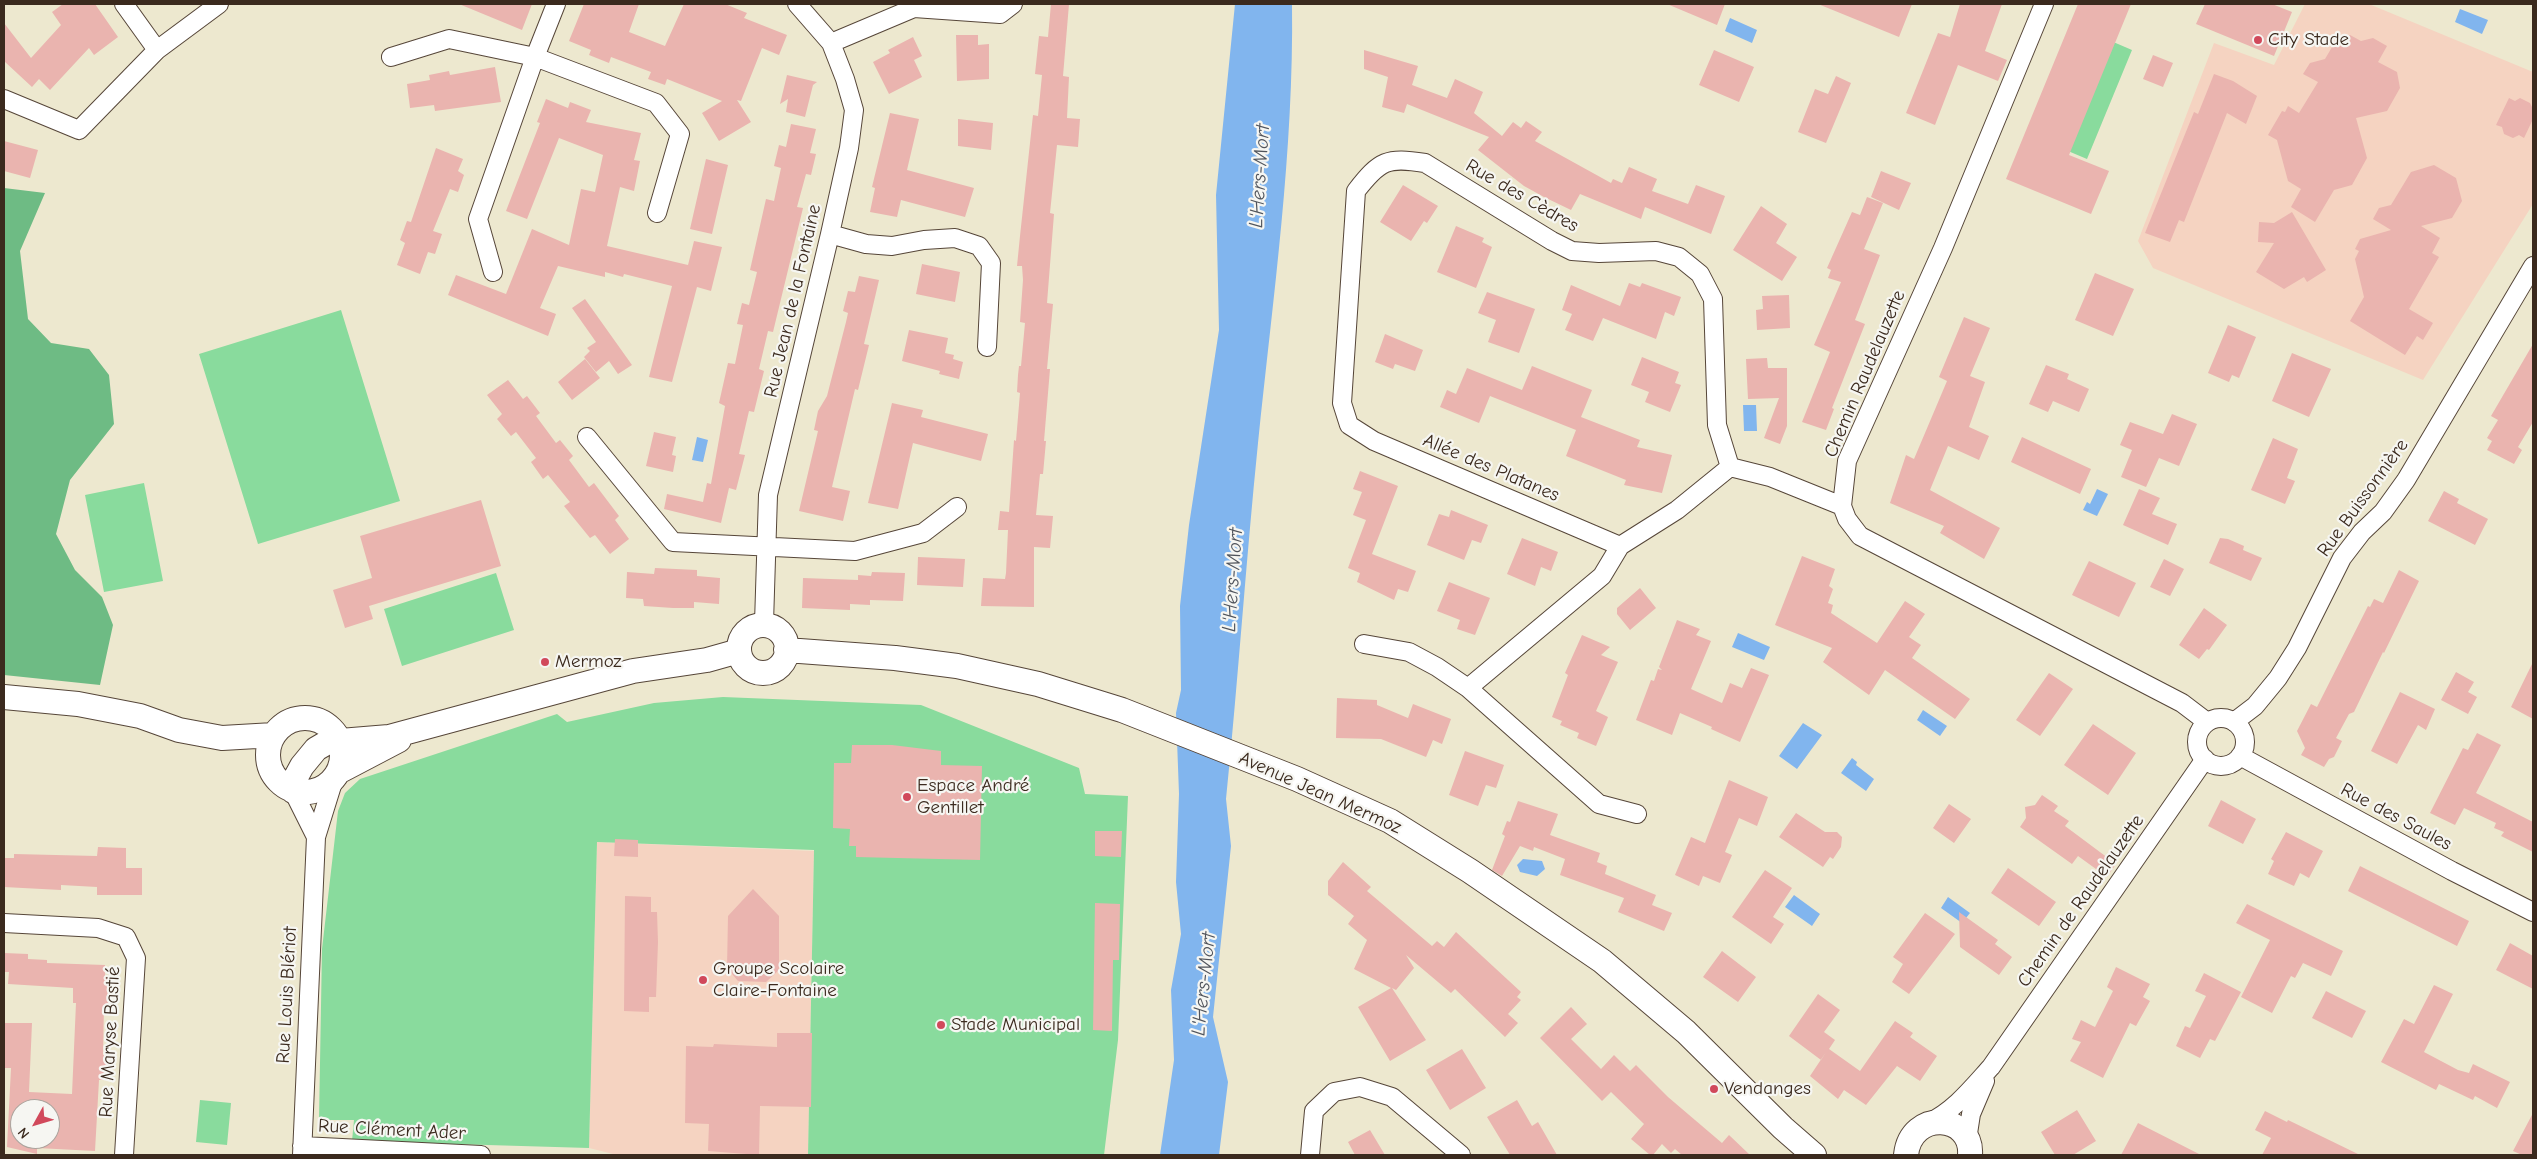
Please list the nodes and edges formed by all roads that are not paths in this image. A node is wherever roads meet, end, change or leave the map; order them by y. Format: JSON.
{"nodes":[{"id":1,"x":124,"y":4,"type":"edge"},
{"id":2,"x":219,"y":4,"type":"edge"},
{"id":3,"x":556,"y":4,"type":"edge"},
{"id":4,"x":797,"y":4,"type":"edge"},
{"id":5,"x":1013,"y":4,"type":"edge"},
{"id":6,"x":2044,"y":4,"type":"edge"},
{"id":7,"x":831,"y":43,"type":"junction"},
{"id":8,"x":157,"y":50,"type":"junction"},
{"id":9,"x":391,"y":57,"type":"dead end"},
{"id":10,"x":535,"y":57,"type":"junction"},
{"id":11,"x":4,"y":99,"type":"edge"},
{"id":12,"x":657,"y":213,"type":"dead end"},
{"id":13,"x":830,"y":234,"type":"junction"},
{"id":14,"x":2533,"y":266,"type":"edge"},
{"id":15,"x":493,"y":272,"type":"dead end"},
{"id":16,"x":987,"y":348,"type":"dead end"},
{"id":17,"x":1349,"y":425,"type":"joint"},
{"id":18,"x":587,"y":437,"type":"dead end"},
{"id":19,"x":1730,"y":467,"type":"junction"},
{"id":20,"x":1842,"y":506,"type":"junction"},
{"id":21,"x":957,"y":508,"type":"dead end"},
{"id":22,"x":1620,"y":546,"type":"junction"},
{"id":23,"x":765,"y":547,"type":"junction"},
{"id":24,"x":764,"y":623,"type":"junction"},
{"id":25,"x":1364,"y":644,"type":"dead end"},
{"id":26,"x":786,"y":650,"type":"junction"},
{"id":27,"x":739,"y":651,"type":"junction"},
{"id":28,"x":1468,"y":688,"type":"junction"},
{"id":29,"x":4,"y":698,"type":"edge"},
{"id":30,"x":2207,"y":722,"type":"junction"},
{"id":31,"x":2234,"y":722,"type":"junction"},
{"id":32,"x":416,"y":731,"type":"junction"},
{"id":33,"x":274,"y":735,"type":"junction"},
{"id":34,"x":222,"y":738,"type":"junction"},
{"id":35,"x":339,"y":740,"type":"junction"},
{"id":36,"x":2240,"y":756,"type":"junction"},
{"id":37,"x":2205,"y":760,"type":"junction"},
{"id":38,"x":270,"y":769,"type":"junction"},
{"id":39,"x":336,"y":775,"type":"junction"},
{"id":40,"x":294,"y":791,"type":"junction"},
{"id":41,"x":1637,"y":814,"type":"dead end"},
{"id":42,"x":316,"y":837,"type":"junction"},
{"id":43,"x":2533,"y":912,"type":"edge"},
{"id":44,"x":4,"y":924,"type":"edge"},
{"id":45,"x":1991,"y":1067,"type":"junction"},
{"id":46,"x":1923,"y":1125,"type":"junction"},
{"id":47,"x":1968,"y":1148,"type":"edge"},
{"id":48,"x":302,"y":1151,"type":"edge"},
{"id":49,"x":124,"y":1155,"type":"edge"},
{"id":50,"x":480,"y":1155,"type":"edge"},
{"id":51,"x":1310,"y":1155,"type":"edge"},
{"id":52,"x":1461,"y":1155,"type":"edge"},
{"id":53,"x":1814,"y":1155,"type":"edge"},
{"id":54,"x":1905,"y":1155,"type":"edge"}],
"edges":[{"from":1,"to":8,"type":"street"},
{"from":2,"to":8,"type":"street"},
{"from":3,"to":10,"type":"street"},
{"from":4,"to":7,"type":"street","name":"Rue Jean de la Fontaine"},
{"from":5,"to":7,"type":"street"},
{"from":6,"to":20,"type":"street","name":"Chemin Raudelauzette"},
{"from":7,"to":13,"type":"street","name":"Rue Jean de la Fontaine"},
{"from":8,"to":11,"type":"street"},
{"from":9,"to":10,"type":"street"},
{"from":10,"to":12,"type":"street"},
{"from":10,"to":15,"type":"street"},
{"from":13,"to":16,"type":"street"},
{"from":13,"to":23,"type":"street","name":"Rue Jean de la Fontaine"},
{"from":14,"to":31,"type":"street","name":"Rue Buissonnière"},
{"from":17,"to":19,"type":"street","name":"Rue des Cèdres"},
{"from":17,"to":22,"type":"street","name":"Allée des Platanes"},
{"from":18,"to":23,"type":"street"},
{"from":19,"to":20,"type":"street"},
{"from":19,"to":22,"type":"street"},
{"from":20,"to":30,"type":"street"},
{"from":21,"to":23,"type":"street"},
{"from":22,"to":28,"type":"street"},
{"from":23,"to":24,"type":"street","name":"Rue Jean de la Fontaine"},
{"from":24,"to":26,"type":"street"},
{"from":24,"to":27,"type":"street"},
{"from":25,"to":28,"type":"street"},
{"from":26,"to":27,"type":"street"},
{"from":26,"to":53,"type":"street","name":"Avenue Jean Mermoz"},
{"from":27,"to":32,"type":"street"},
{"from":28,"to":41,"type":"street"},
{"from":29,"to":34,"type":"street"},
{"from":30,"to":31,"type":"street"},
{"from":30,"to":37,"type":"street"},
{"from":31,"to":36,"type":"street"},
{"from":32,"to":35,"type":"street"},
{"from":32,"to":39,"type":"street"},
{"from":33,"to":34,"type":"street"},
{"from":33,"to":35,"type":"street"},
{"from":33,"to":38,"type":"street"},
{"from":34,"to":38,"type":"street"},
{"from":35,"to":39,"type":"street"},
{"from":35,"to":40,"type":"street"},
{"from":36,"to":37,"type":"street"},
{"from":36,"to":43,"type":"street","name":"Rue des Saules"},
{"from":37,"to":45,"type":"street","name":"Chemin de Raudelauzette"},
{"from":38,"to":40,"type":"street"},
{"from":39,"to":40,"type":"street"},
{"from":39,"to":42,"type":"street","name":"Rue Louis Blériot"},
{"from":40,"to":42,"type":"street","name":"Rue Louis Blériot"},
{"from":42,"to":48,"type":"street","name":"Rue Louis Blériot"},
{"from":44,"to":49,"type":"street","name":"Rue Maryse Bastié"},
{"from":45,"to":46,"type":"street","name":"Chemin de Raudelauzette"},
{"from":45,"to":47,"type":"street","name":"Chemin de Raudelauzette"},
{"from":46,"to":47,"type":"street"},
{"from":46,"to":54,"type":"street"},
{"from":48,"to":50,"type":"street","name":"Rue Clément Ader"},
{"from":51,"to":52,"type":"street"}]}
